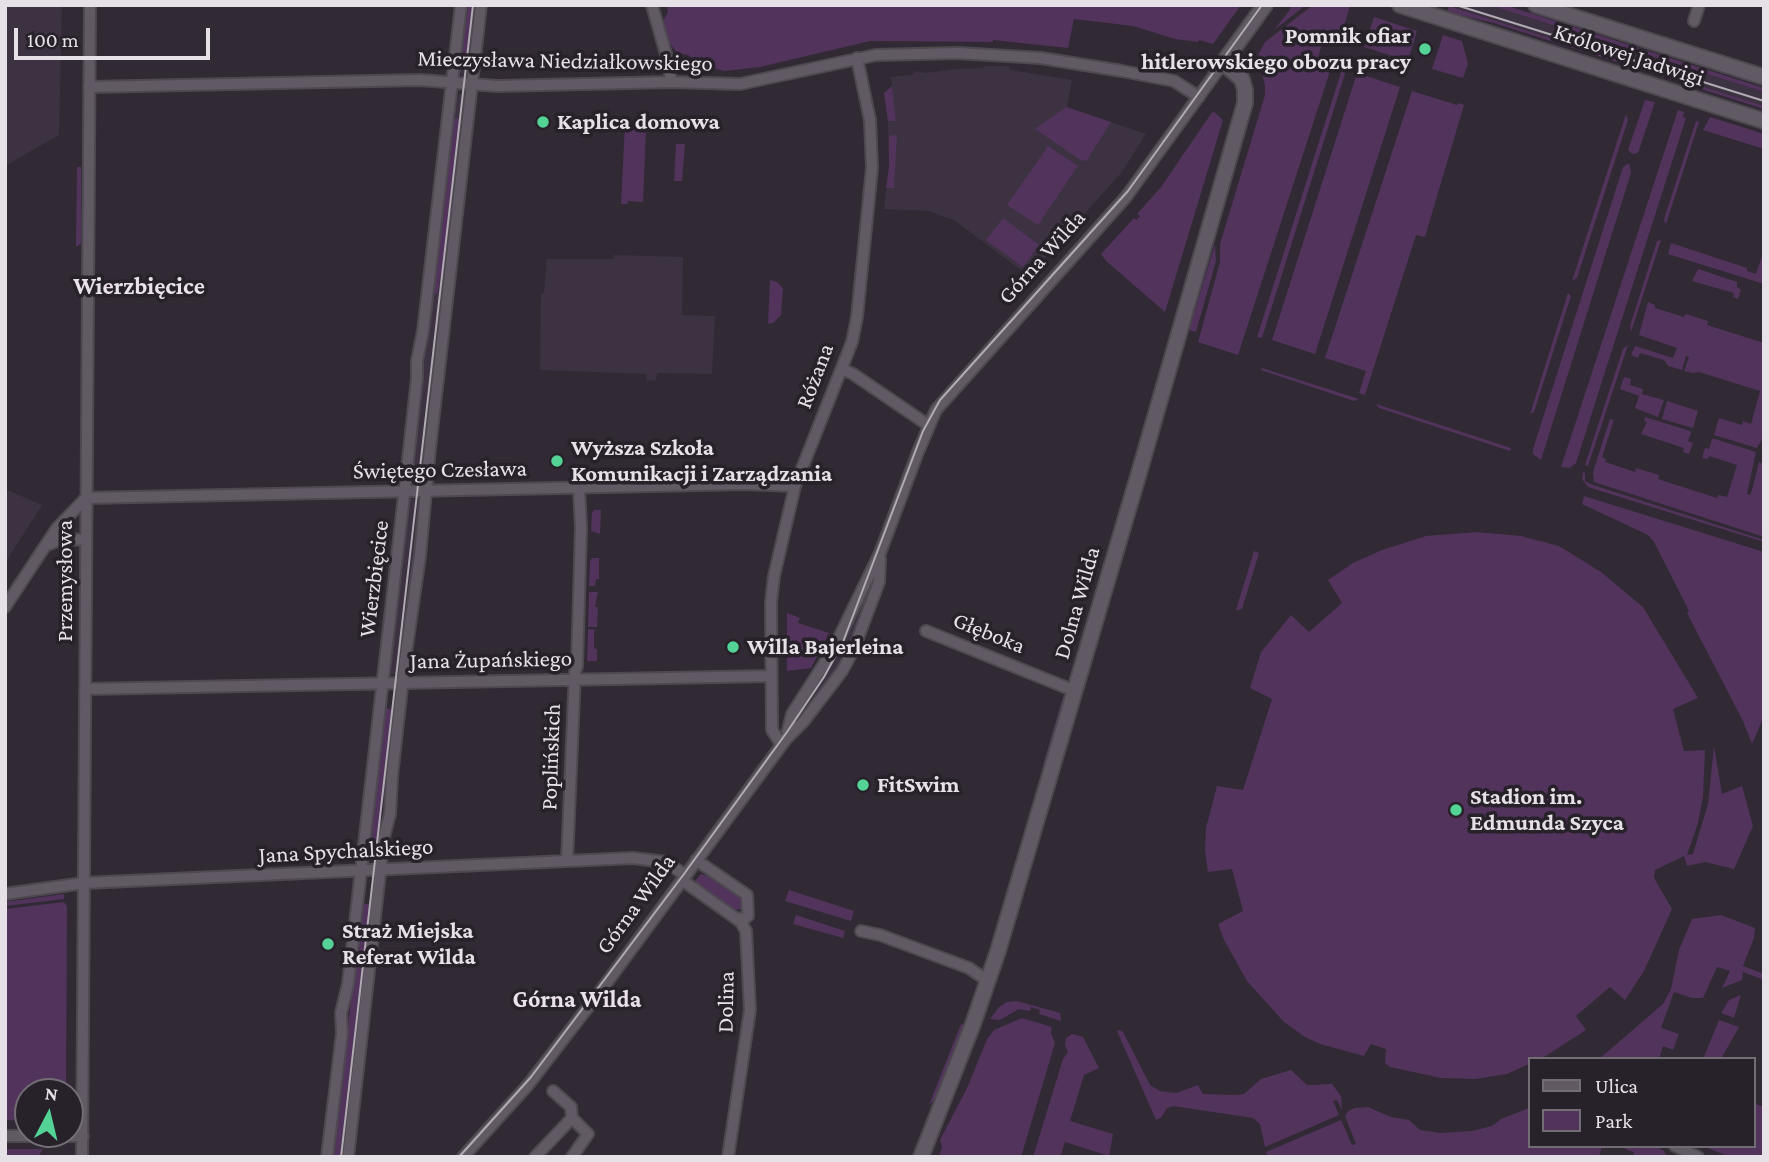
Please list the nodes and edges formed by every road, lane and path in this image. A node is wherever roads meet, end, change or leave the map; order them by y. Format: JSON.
{"nodes":[{"id":1,"x":90,"y":5,"type":"edge"},
{"id":2,"x":461,"y":5,"type":"edge"},
{"id":3,"x":481,"y":5,"type":"edge"},
{"id":4,"x":652,"y":5,"type":"edge"},
{"id":5,"x":1265,"y":5,"type":"edge"},
{"id":6,"x":1400,"y":5,"type":"edge"},
{"id":7,"x":1536,"y":5,"type":"edge"},
{"id":8,"x":1699,"y":5,"type":"edge"},
{"id":9,"x":1694,"y":21,"type":"dead end"},
{"id":10,"x":858,"y":58,"type":"junction"},
{"id":11,"x":1223,"y":63,"type":"junction"},
{"id":12,"x":1764,"y":77,"type":"edge"},
{"id":13,"x":452,"y":81,"type":"junction"},
{"id":14,"x":671,"y":82,"type":"junction"},
{"id":15,"x":472,"y":83,"type":"junction"},
{"id":16,"x":89,"y":87,"type":"junction"},
{"id":17,"x":1199,"y":97,"type":"junction"},
{"id":18,"x":1764,"y":121,"type":"edge"},
{"id":19,"x":842,"y":369,"type":"junction"},
{"id":20,"x":928,"y":425,"type":"junction"},
{"id":21,"x":795,"y":486,"type":"junction"},
{"id":22,"x":579,"y":488,"type":"junction"},
{"id":23,"x":425,"y":492,"type":"junction"},
{"id":24,"x":405,"y":493,"type":"junction"},
{"id":25,"x":86,"y":498,"type":"junction"},
{"id":26,"x":86,"y":540,"type":"junction"},
{"id":27,"x":47,"y":545,"type":"junction"},
{"id":28,"x":880,"y":553,"type":"junction"},
{"id":29,"x":5,"y":607,"type":"edge"},
{"id":30,"x":926,"y":631,"type":"dead end"},
{"id":31,"x":771,"y":676,"type":"junction"},
{"id":32,"x":575,"y":679,"type":"junction"},
{"id":33,"x":383,"y":683,"type":"junction"},
{"id":34,"x":402,"y":684,"type":"junction"},
{"id":35,"x":85,"y":689,"type":"junction"},
{"id":36,"x":1075,"y":691,"type":"junction"},
{"id":37,"x":783,"y":741,"type":"junction"},
{"id":38,"x":696,"y":860,"type":"junction"},
{"id":39,"x":567,"y":861,"type":"junction"},
{"id":40,"x":380,"y":871,"type":"junction"},
{"id":41,"x":361,"y":872,"type":"junction"},
{"id":42,"x":683,"y":878,"type":"junction"},
{"id":43,"x":84,"y":883,"type":"junction"},
{"id":44,"x":5,"y":894,"type":"edge"},
{"id":45,"x":735,"y":918,"type":"junction"},
{"id":46,"x":861,"y":931,"type":"dead end"},
{"id":47,"x":989,"y":982,"type":"junction"},
{"id":48,"x":83,"y":1078,"type":"edge"},
{"id":49,"x":553,"y":1091,"type":"dead end"},
{"id":50,"x":572,"y":1118,"type":"junction"},
{"id":51,"x":1679,"y":1148,"type":"edge"},
{"id":52,"x":327,"y":1157,"type":"edge"},
{"id":53,"x":348,"y":1157,"type":"edge"},
{"id":54,"x":463,"y":1157,"type":"edge"},
{"id":55,"x":535,"y":1157,"type":"edge"},
{"id":56,"x":572,"y":1157,"type":"edge"},
{"id":57,"x":728,"y":1157,"type":"edge"},
{"id":58,"x":921,"y":1157,"type":"edge"},
{"id":59,"x":1699,"y":1157,"type":"edge"}],
"edges":[{"from":1,"to":16,"type":"street","name":"Przemysłowa"},
{"from":2,"to":13,"type":"street","name":"Wierzbięcice"},
{"from":3,"to":15,"type":"street","name":"Wierzbięcice"},
{"from":4,"to":14,"type":"street"},
{"from":5,"to":11,"type":"street","name":"Górna Wilda"},
{"from":6,"to":18,"type":"street","name":"Królowej Jadwigi"},
{"from":7,"to":12,"type":"street","name":"Królowej Jadwigi"},
{"from":8,"to":9,"type":"street"},
{"from":10,"to":14,"type":"street","name":"Mieczysława Niedziałkowskiego"},
{"from":10,"to":17,"type":"street","name":"Mieczysława Niedziałkowskiego"},
{"from":10,"to":19,"type":"street","name":"Różana"},
{"from":11,"to":17,"type":"street","name":"Górna Wilda"},
{"from":11,"to":36,"type":"street","name":"Dolna Wilda"},
{"from":13,"to":15,"type":"street","name":"Mieczysława Niedziałkowskiego"},
{"from":13,"to":16,"type":"street","name":"Mieczysława Niedziałkowskiego"},
{"from":13,"to":24,"type":"street","name":"Wierzbięcice"},
{"from":14,"to":15,"type":"street","name":"Mieczysława Niedziałkowskiego"},
{"from":15,"to":23,"type":"street","name":"Wierzbięcice"},
{"from":16,"to":25,"type":"street","name":"Przemysłowa"},
{"from":17,"to":20,"type":"street","name":"Górna Wilda"},
{"from":19,"to":20,"type":"street"},
{"from":19,"to":21,"type":"street","name":"Różana"},
{"from":20,"to":28,"type":"street","name":"Górna Wilda"},
{"from":21,"to":22,"type":"street","name":"Świętego Czesława"},
{"from":21,"to":31,"type":"street","name":"Różana"},
{"from":22,"to":23,"type":"street","name":"Świętego Czesława"},
{"from":22,"to":32,"type":"street","name":"Poplińskich"},
{"from":23,"to":24,"type":"street","name":"Świętego Czesława"},
{"from":23,"to":34,"type":"street","name":"Wierzbięcice"},
{"from":24,"to":25,"type":"street","name":"Świętego Czesława"},
{"from":24,"to":33,"type":"street","name":"Wierzbięcice"},
{"from":25,"to":26,"type":"street","name":"Przemysłowa"},
{"from":25,"to":27,"type":"street"},
{"from":26,"to":27,"type":"street"},
{"from":26,"to":35,"type":"street","name":"Przemysłowa"},
{"from":27,"to":29,"type":"street"},
{"from":28,"to":37,"type":"street","name":"Górna Wilda"},
{"from":28,"to":37,"type":"street","name":"Górna Wilda"},
{"from":30,"to":36,"type":"street","name":"Głęboka"},
{"from":31,"to":32,"type":"street","name":"Jana Żupańskiego"},
{"from":31,"to":37,"type":"street","name":"Różana"},
{"from":32,"to":34,"type":"street","name":"Jana Żupańskiego"},
{"from":32,"to":39,"type":"street","name":"Poplińskich"},
{"from":33,"to":34,"type":"street","name":"Jana Żupańskiego"},
{"from":33,"to":35,"type":"street","name":"Jana Żupańskiego"},
{"from":33,"to":41,"type":"street","name":"Wierzbięcice"},
{"from":34,"to":40,"type":"street","name":"Wierzbięcice"},
{"from":35,"to":43,"type":"street","name":"Przemysłowa"},
{"from":36,"to":47,"type":"street","name":"Dolna Wilda"},
{"from":37,"to":38,"type":"street","name":"Górna Wilda"},
{"from":38,"to":42,"type":"street","name":"Górna Wilda"},
{"from":38,"to":45,"type":"street"},
{"from":39,"to":40,"type":"street","name":"Jana Spychalskiego"},
{"from":39,"to":42,"type":"street","name":"Jana Spychalskiego"},
{"from":40,"to":41,"type":"street","name":"Jana Spychalskiego"},
{"from":40,"to":53,"type":"street","name":"Wierzbięcice"},
{"from":41,"to":43,"type":"street","name":"Jana Spychalskiego"},
{"from":41,"to":52,"type":"street","name":"Wierzbięcice"},
{"from":42,"to":45,"type":"street"},
{"from":42,"to":54,"type":"street","name":"Górna Wilda"},
{"from":43,"to":44,"type":"street","name":"Jana Spychalskiego"},
{"from":43,"to":48,"type":"street","name":"Przemysłowa"},
{"from":45,"to":57,"type":"street","name":"Dolina"},
{"from":46,"to":47,"type":"street"},
{"from":47,"to":58,"type":"street","name":"Dolna Wilda"},
{"from":49,"to":50,"type":"street"},
{"from":50,"to":55,"type":"street"},
{"from":50,"to":56,"type":"street"},
{"from":51,"to":59,"type":"street"}]}
